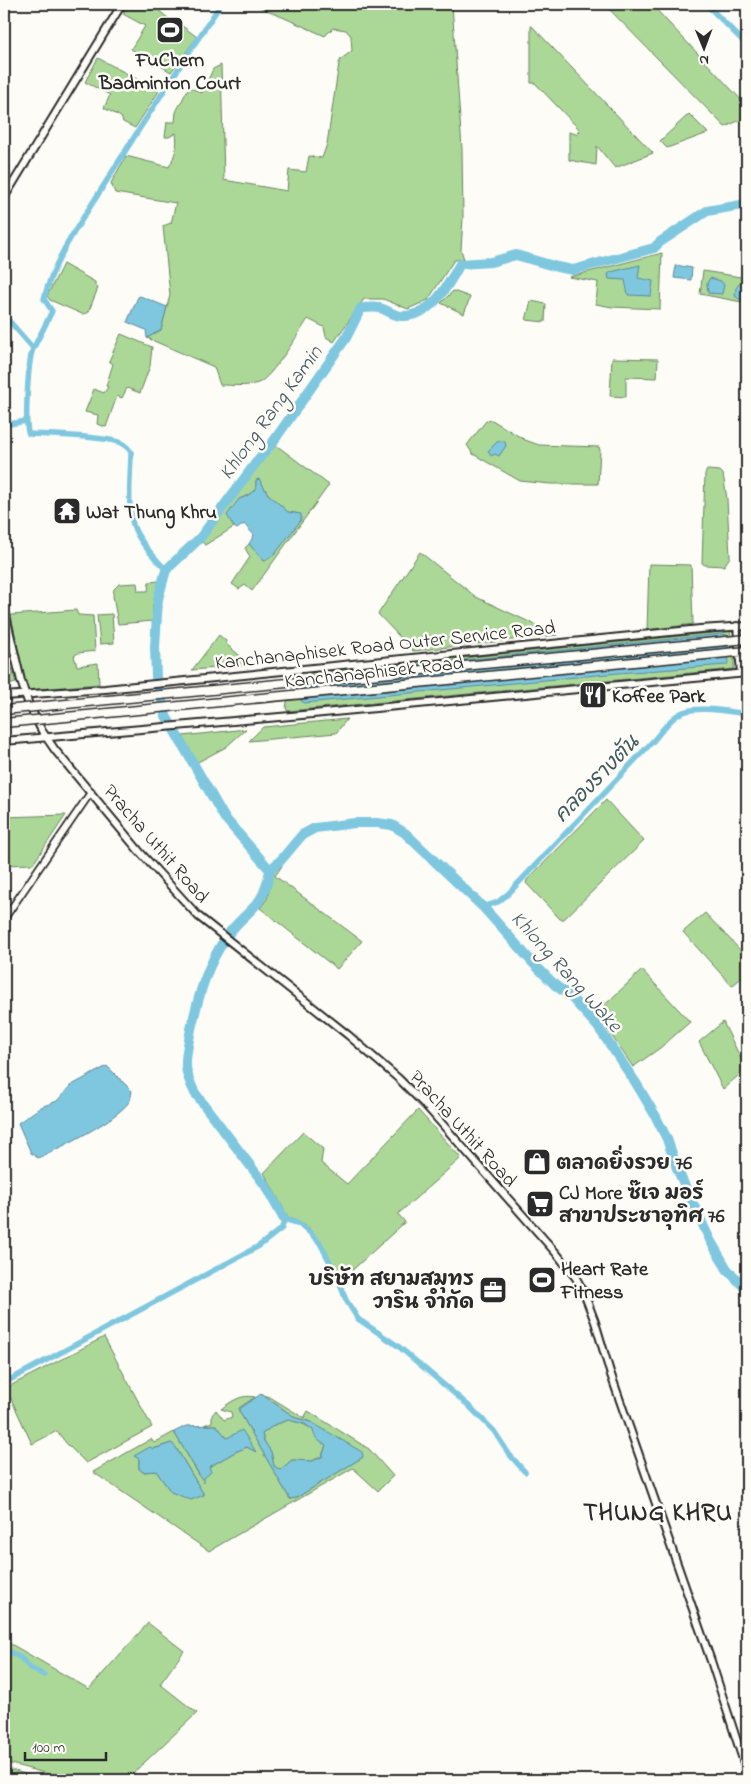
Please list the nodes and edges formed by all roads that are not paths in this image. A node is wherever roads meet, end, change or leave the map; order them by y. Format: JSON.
{"nodes":[{"id":1,"x":122,"y":4,"type":"edge"},
{"id":2,"x":4,"y":198,"type":"edge"},
{"id":3,"x":4,"y":608,"type":"edge"},
{"id":4,"x":737,"y":626,"type":"junction"},
{"id":5,"x":747,"y":626,"type":"edge"},
{"id":6,"x":747,"y":638,"type":"edge"},
{"id":7,"x":747,"y":652,"type":"edge"},
{"id":8,"x":744,"y":673,"type":"edge"},
{"id":9,"x":25,"y":694,"type":"junction"},
{"id":10,"x":4,"y":696,"type":"edge"},
{"id":11,"x":4,"y":710,"type":"edge"},
{"id":12,"x":4,"y":723,"type":"edge"},
{"id":13,"x":46,"y":737,"type":"junction"},
{"id":14,"x":4,"y":741,"type":"edge"},
{"id":15,"x":90,"y":792,"type":"junction"},
{"id":16,"x":4,"y":919,"type":"edge"},
{"id":17,"x":747,"y":1772,"type":"edge"}],
"edges":[{"from":1,"to":2,"type":"main road"},
{"from":3,"to":9,"type":"main road","name":"Pracha Uthit Road"},
{"from":4,"to":5,"type":"main road","name":"Kanchanaphisek Road Outer Service Road"},
{"from":4,"to":8,"type":"main road"},
{"from":4,"to":9,"type":"main road","name":"Kanchanaphisek Road Outer Service Road"},
{"from":6,"to":11,"type":"highway","name":"Kanchanaphisek Road","bridge":true},
{"from":7,"to":12,"type":"highway","name":"Kanchanaphisek Road","bridge":true},
{"from":8,"to":13,"type":"main road"},
{"from":9,"to":10,"type":"main road","name":"Kanchanaphisek Road Outer Service Road"},
{"from":9,"to":13,"type":"main road","name":"Pracha Uthit Road"},
{"from":13,"to":14,"type":"main road"},
{"from":13,"to":15,"type":"main road","name":"Pracha Uthit Road"},
{"from":15,"to":16,"type":"street"},
{"from":15,"to":17,"type":"main road","name":"Pracha Uthit Road"}]}
